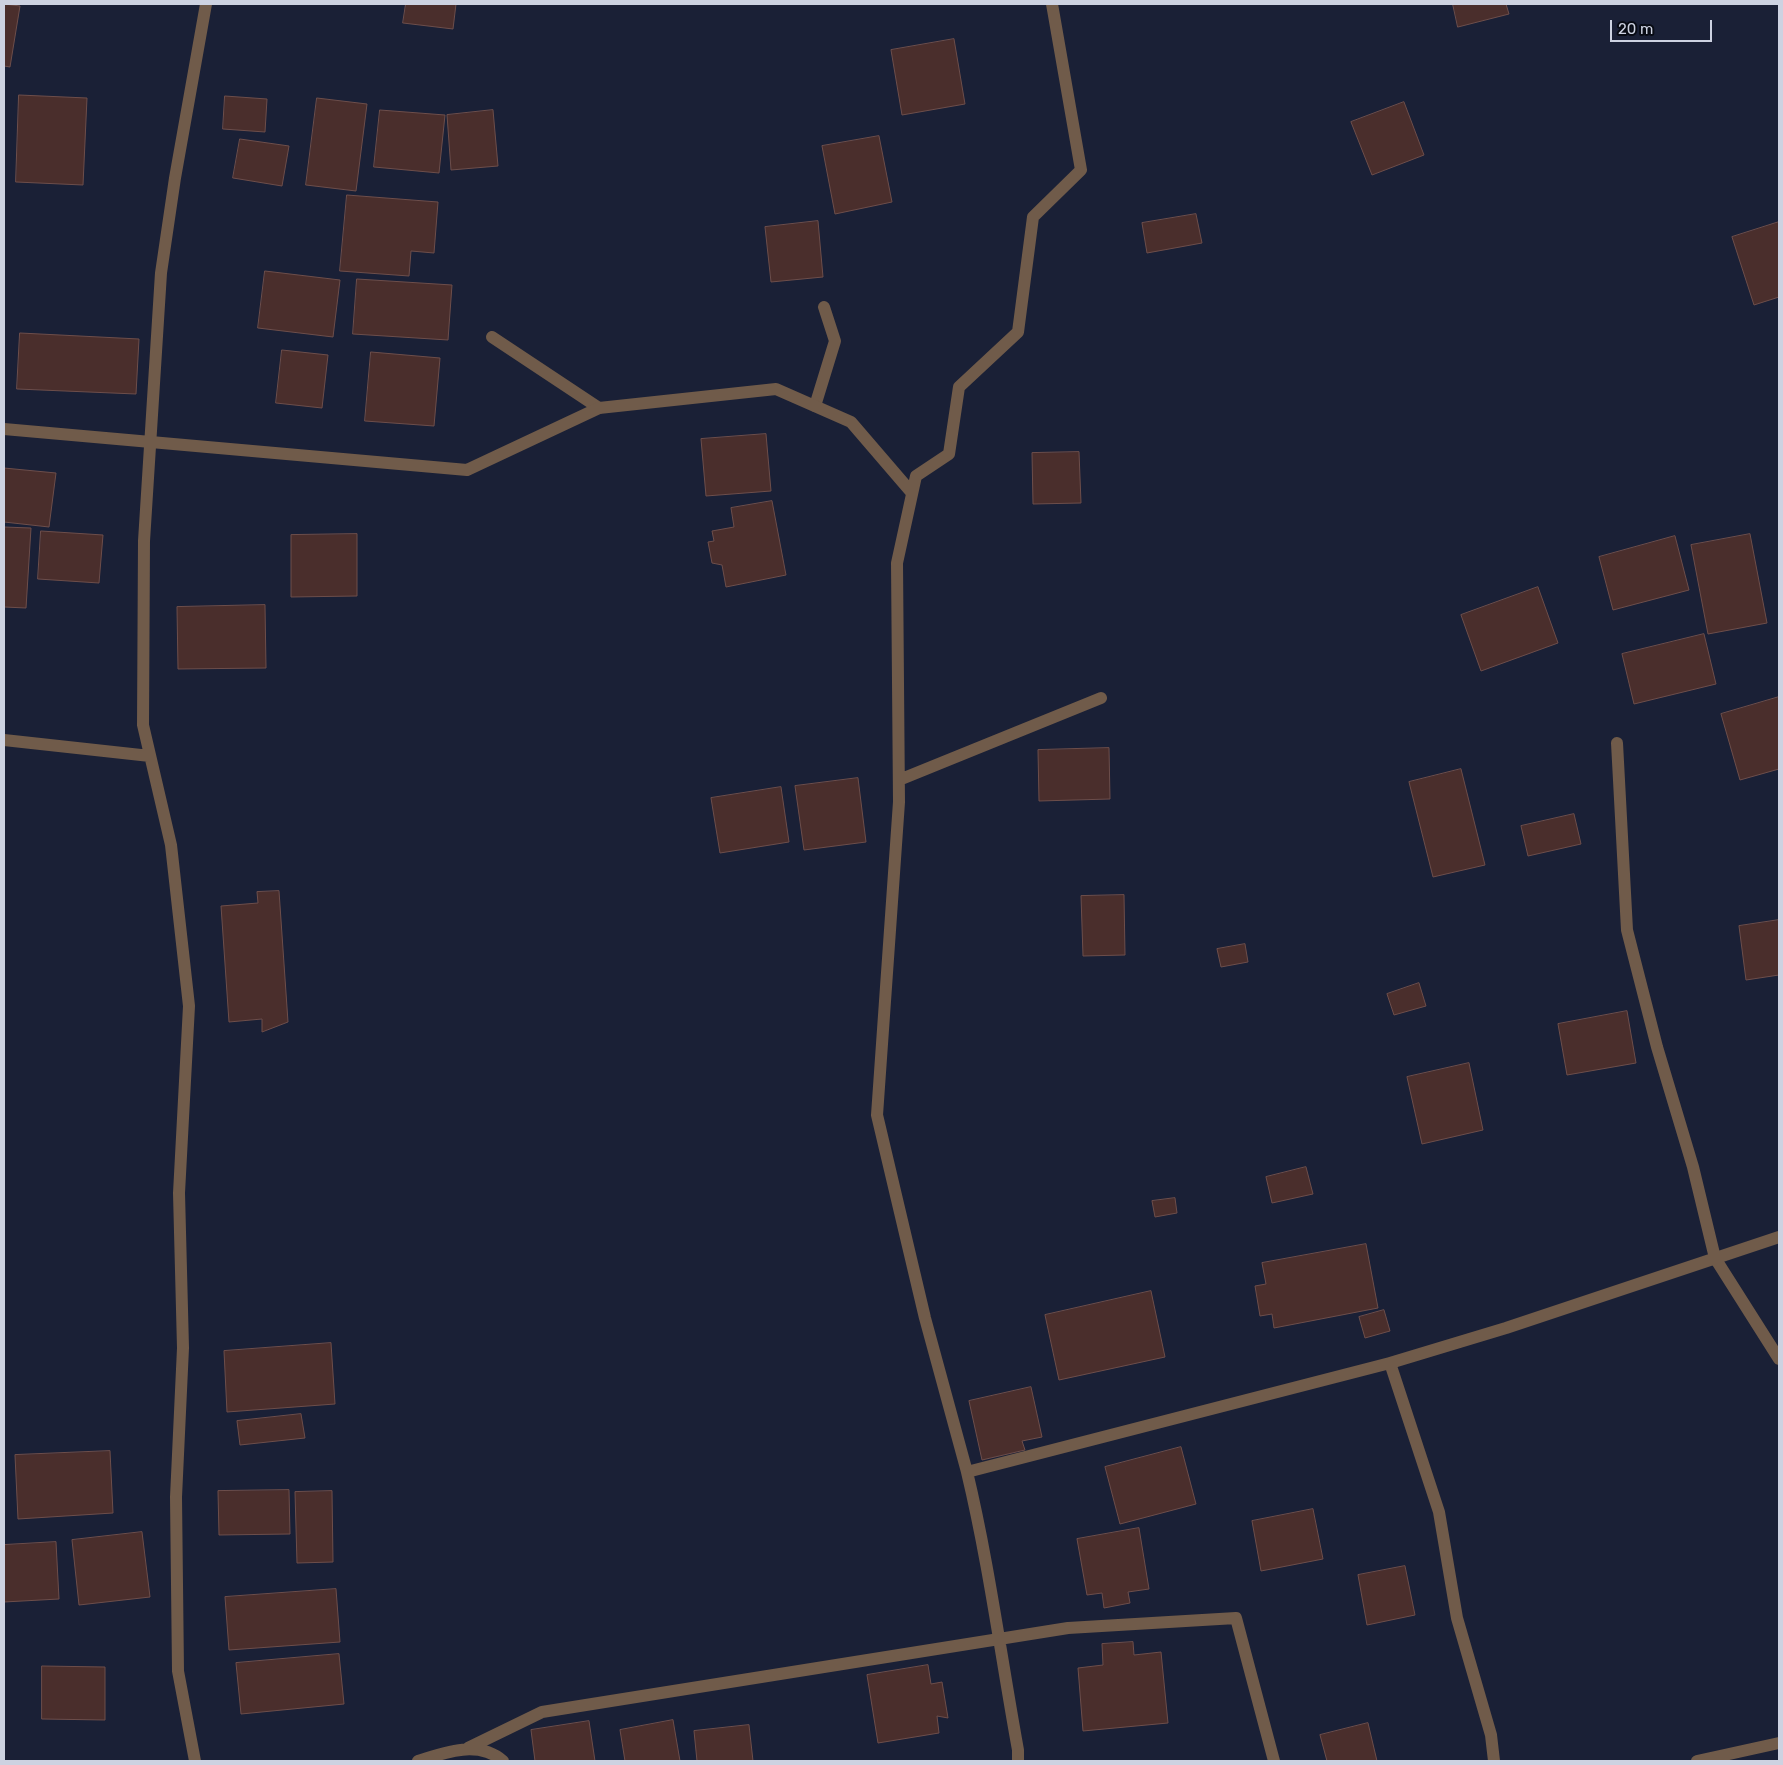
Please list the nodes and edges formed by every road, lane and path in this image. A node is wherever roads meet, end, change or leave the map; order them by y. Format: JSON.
{"nodes":[{"id":1,"x":206,"y":4,"type":"edge"},
{"id":2,"x":1052,"y":4,"type":"edge"},
{"id":3,"x":824,"y":307,"type":"dead end"},
{"id":4,"x":492,"y":337,"type":"dead end"},
{"id":5,"x":815,"y":406,"type":"junction"},
{"id":6,"x":599,"y":408,"type":"junction"},
{"id":7,"x":4,"y":429,"type":"edge"},
{"id":8,"x":149,"y":443,"type":"junction"},
{"id":9,"x":912,"y":493,"type":"junction"},
{"id":10,"x":1101,"y":698,"type":"dead end"},
{"id":11,"x":4,"y":740,"type":"edge"},
{"id":12,"x":1618,"y":743,"type":"dead end"},
{"id":13,"x":150,"y":756,"type":"junction"},
{"id":14,"x":899,"y":780,"type":"junction"},
{"id":15,"x":1779,"y":1237,"type":"edge"},
{"id":16,"x":1715,"y":1258,"type":"junction"},
{"id":17,"x":1779,"y":1359,"type":"edge"},
{"id":18,"x":1390,"y":1363,"type":"junction"},
{"id":19,"x":967,"y":1472,"type":"junction"},
{"id":20,"x":998,"y":1640,"type":"junction"},
{"id":21,"x":1779,"y":1742,"type":"edge"},
{"id":22,"x":468,"y":1748,"type":"junction"},
{"id":23,"x":195,"y":1761,"type":"edge"},
{"id":24,"x":418,"y":1761,"type":"edge"},
{"id":25,"x":503,"y":1761,"type":"edge"},
{"id":26,"x":1018,"y":1761,"type":"edge"},
{"id":27,"x":1274,"y":1761,"type":"edge"},
{"id":28,"x":1494,"y":1761,"type":"edge"},
{"id":29,"x":1697,"y":1761,"type":"edge"}],
"edges":[{"from":1,"to":8,"type":"street"},
{"from":2,"to":9,"type":"street"},
{"from":3,"to":5,"type":"street"},
{"from":4,"to":6,"type":"street"},
{"from":5,"to":6,"type":"street"},
{"from":5,"to":9,"type":"street"},
{"from":6,"to":8,"type":"street"},
{"from":7,"to":8,"type":"street"},
{"from":8,"to":13,"type":"street"},
{"from":9,"to":14,"type":"street"},
{"from":10,"to":14,"type":"street"},
{"from":11,"to":13,"type":"street"},
{"from":12,"to":16,"type":"street"},
{"from":13,"to":23,"type":"street"},
{"from":14,"to":19,"type":"street"},
{"from":15,"to":16,"type":"street"},
{"from":16,"to":17,"type":"street"},
{"from":16,"to":18,"type":"street"},
{"from":18,"to":19,"type":"street"},
{"from":18,"to":28,"type":"street"},
{"from":19,"to":20,"type":"street"},
{"from":20,"to":22,"type":"street"},
{"from":20,"to":26,"type":"street"},
{"from":20,"to":27,"type":"street"},
{"from":21,"to":29,"type":"street"},
{"from":22,"to":24,"type":"street"},
{"from":22,"to":25,"type":"street"}]}
